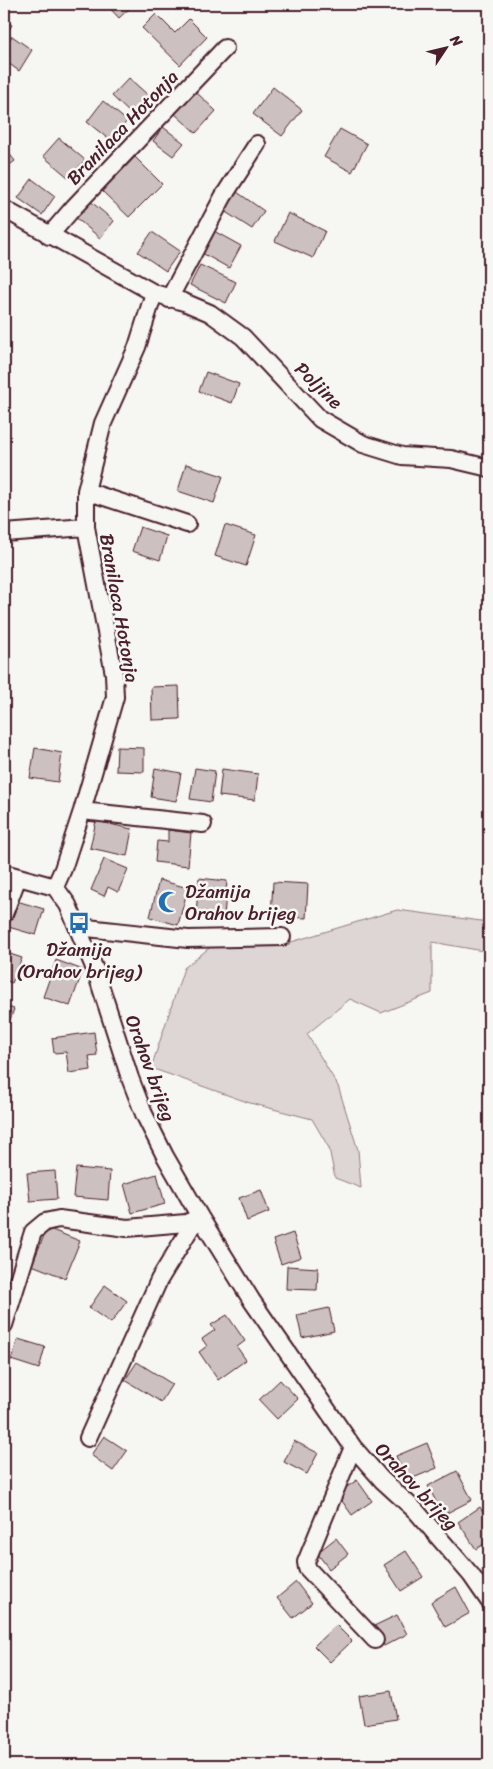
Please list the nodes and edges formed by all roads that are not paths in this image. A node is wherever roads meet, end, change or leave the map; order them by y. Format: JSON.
{"nodes":[{"id":1,"x":225,"y":48,"type":"dead end"},
{"id":2,"x":257,"y":144,"type":"dead end"},
{"id":3,"x":4,"y":209,"type":"edge"},
{"id":4,"x":49,"y":236,"type":"junction"},
{"id":5,"x":162,"y":296,"type":"junction"},
{"id":6,"x":489,"y":468,"type":"edge"},
{"id":7,"x":86,"y":491,"type":"junction"},
{"id":8,"x":187,"y":524,"type":"dead end"},
{"id":9,"x":86,"y":527,"type":"junction"},
{"id":10,"x":4,"y":533,"type":"edge"},
{"id":11,"x":82,"y":811,"type":"junction"},
{"id":12,"x":203,"y":824,"type":"dead end"},
{"id":13,"x":11,"y":875,"type":"edge"},
{"id":14,"x":55,"y":887,"type":"junction"},
{"id":15,"x":4,"y":914,"type":"edge"},
{"id":16,"x":78,"y":927,"type":"junction"},
{"id":17,"x":282,"y":937,"type":"dead end"},
{"id":18,"x":200,"y":1217,"type":"junction"},
{"id":19,"x":4,"y":1325,"type":"edge"},
{"id":20,"x":88,"y":1438,"type":"dead end"},
{"id":21,"x":353,"y":1447,"type":"junction"},
{"id":22,"x":489,"y":1600,"type":"edge"},
{"id":23,"x":375,"y":1640,"type":"dead end"}],
"edges":[{"from":1,"to":4,"type":"street","name":"Branilaca Hotonja"},
{"from":2,"to":5,"type":"street","name":"Branilaca Hotonja"},
{"from":3,"to":4,"type":"street"},
{"from":4,"to":5,"type":"street"},
{"from":5,"to":6,"type":"street","name":"Poljine"},
{"from":5,"to":7,"type":"street","name":"Branilaca Hotonja"},
{"from":7,"to":8,"type":"street"},
{"from":7,"to":9,"type":"street","name":"Branilaca Hotonja"},
{"from":9,"to":10,"type":"street","name":"Branilaca Hotonja"},
{"from":9,"to":11,"type":"street","name":"Branilaca Hotonja"},
{"from":11,"to":12,"type":"street"},
{"from":11,"to":14,"type":"street","name":"Branilaca Hotonja"},
{"from":13,"to":14,"type":"street"},
{"from":13,"to":15,"type":"street"},
{"from":14,"to":16,"type":"street","name":"Orahov brijeg"},
{"from":16,"to":17,"type":"street"},
{"from":16,"to":18,"type":"street","name":"Orahov brijeg"},
{"from":18,"to":19,"type":"street"},
{"from":18,"to":20,"type":"street"},
{"from":18,"to":21,"type":"street","name":"Orahov brijeg"},
{"from":21,"to":22,"type":"street","name":"Orahov brijeg"},
{"from":21,"to":23,"type":"street","name":"Orahov brijeg"}]}
